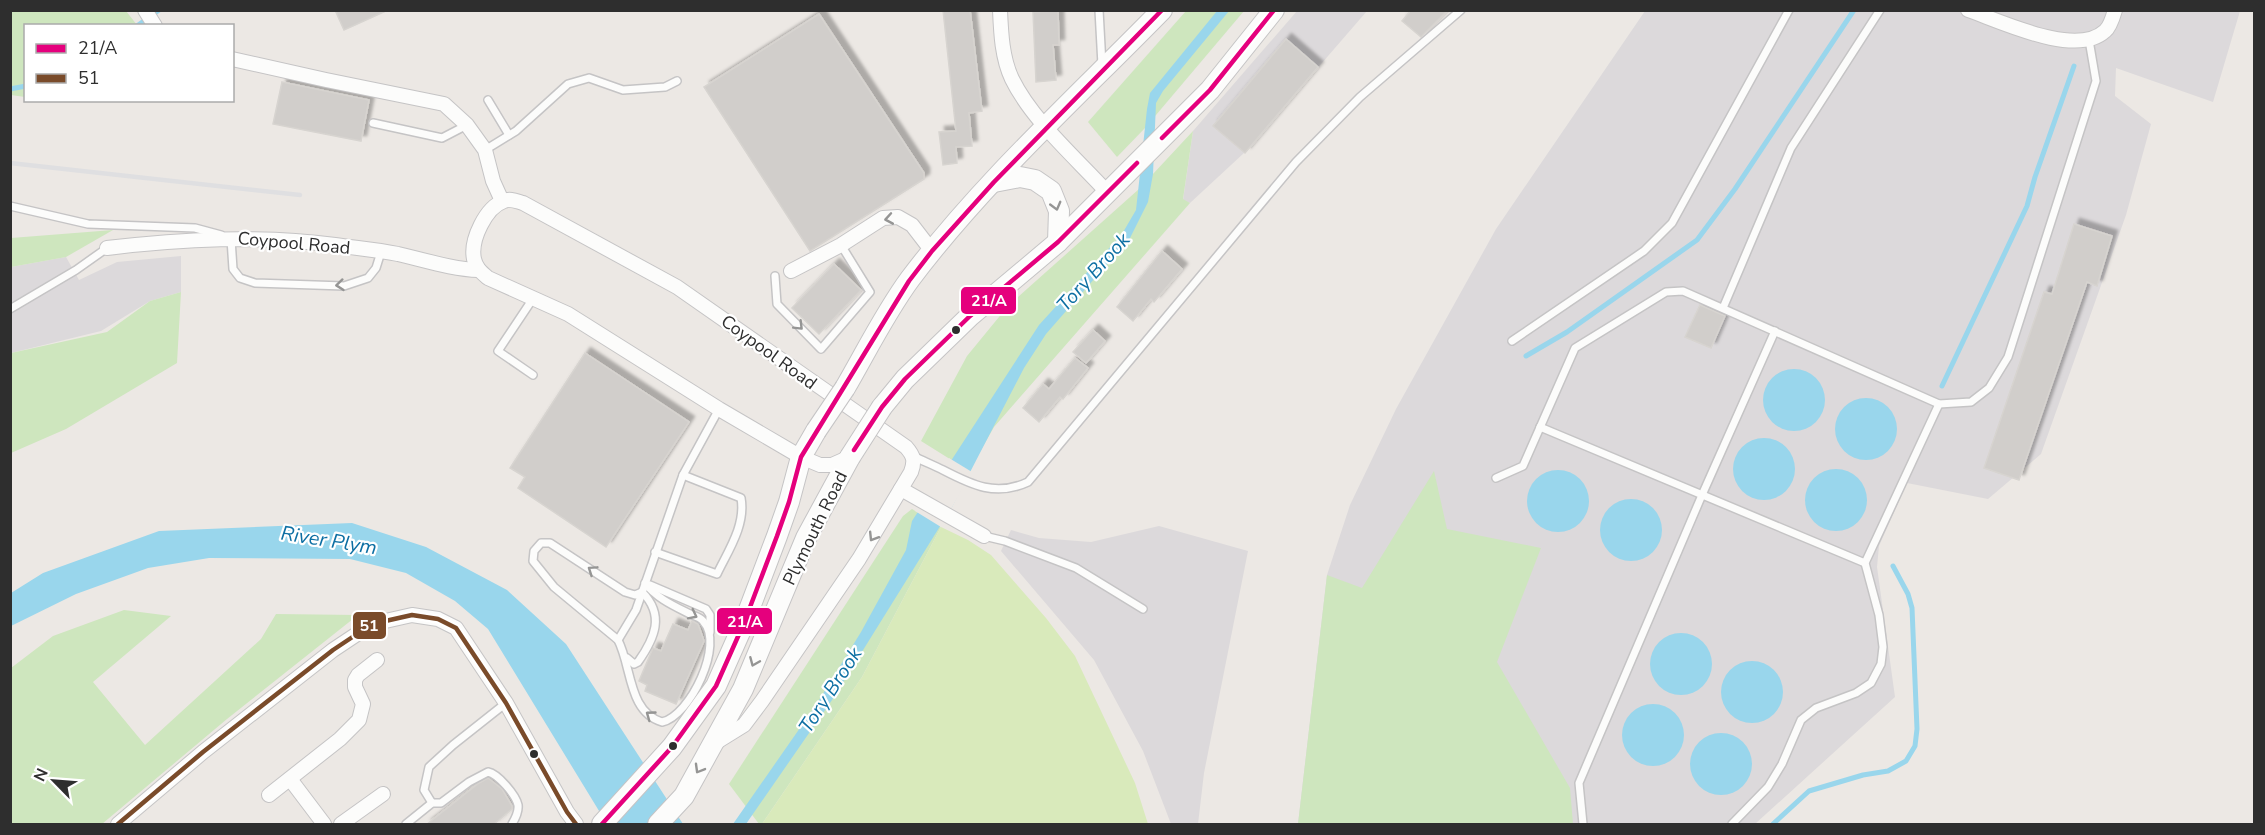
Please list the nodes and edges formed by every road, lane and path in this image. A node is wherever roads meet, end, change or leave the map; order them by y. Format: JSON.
{"nodes":[{"id":1,"x":144,"y":10,"type":"edge"},
{"id":2,"x":1000,"y":10,"type":"edge"},
{"id":3,"x":1099,"y":10,"type":"edge"},
{"id":4,"x":1162,"y":10,"type":"edge"},
{"id":5,"x":1274,"y":10,"type":"edge"},
{"id":6,"x":1461,"y":10,"type":"edge"},
{"id":7,"x":1789,"y":10,"type":"edge"},
{"id":8,"x":1880,"y":10,"type":"edge"},
{"id":9,"x":1968,"y":10,"type":"edge"},
{"id":10,"x":2115,"y":10,"type":"edge"},
{"id":11,"x":153,"y":24,"type":"edge"},
{"id":12,"x":2089,"y":40,"type":"junction"},
{"id":13,"x":234,"y":59,"type":"edge"},
{"id":14,"x":1103,"y":71,"type":"junction"},
{"id":15,"x":677,"y":81,"type":"dead end"},
{"id":16,"x":488,"y":100,"type":"dead end"},
{"id":17,"x":373,"y":123,"type":"dead end"},
{"id":18,"x":467,"y":125,"type":"junction"},
{"id":19,"x":1047,"y":127,"type":"junction"},
{"id":20,"x":509,"y":135,"type":"junction"},
{"id":21,"x":485,"y":150,"type":"junction"},
{"id":22,"x":994,"y":182,"type":"junction"},
{"id":23,"x":1107,"y":192,"type":"junction"},
{"id":24,"x":502,"y":201,"type":"junction"},
{"id":25,"x":10,"y":206,"type":"edge"},
{"id":26,"x":231,"y":238,"type":"junction"},
{"id":27,"x":1058,"y":242,"type":"junction"},
{"id":28,"x":841,"y":245,"type":"junction"},
{"id":29,"x":107,"y":248,"type":"joint"},
{"id":30,"x":932,"y":251,"type":"junction"},
{"id":31,"x":381,"y":252,"type":"junction"},
{"id":32,"x":478,"y":270,"type":"junction"},
{"id":33,"x":791,"y":271,"type":"dead end"},
{"id":34,"x":775,"y":276,"type":"dead end"},
{"id":35,"x":534,"y":297,"type":"junction"},
{"id":36,"x":1723,"y":308,"type":"junction"},
{"id":37,"x":10,"y":309,"type":"edge"},
{"id":38,"x":1775,"y":331,"type":"junction"},
{"id":39,"x":1512,"y":341,"type":"dead end"},
{"id":40,"x":533,"y":375,"type":"dead end"},
{"id":41,"x":1939,"y":404,"type":"junction"},
{"id":42,"x":720,"y":409,"type":"junction"},
{"id":43,"x":1540,"y":427,"type":"junction"},
{"id":44,"x":913,"y":456,"type":"junction"},
{"id":45,"x":801,"y":457,"type":"junction"},
{"id":46,"x":850,"y":457,"type":"junction"},
{"id":47,"x":683,"y":475,"type":"junction"},
{"id":48,"x":1496,"y":478,"type":"dead end"},
{"id":49,"x":901,"y":489,"type":"junction"},
{"id":50,"x":1702,"y":495,"type":"junction"},
{"id":51,"x":984,"y":536,"type":"joint"},
{"id":52,"x":655,"y":552,"type":"junction"},
{"id":53,"x":1865,"y":563,"type":"junction"},
{"id":54,"x":645,"y":583,"type":"junction"},
{"id":55,"x":642,"y":592,"type":"junction"},
{"id":56,"x":1143,"y":609,"type":"dead end"},
{"id":57,"x":709,"y":636,"type":"junction"},
{"id":58,"x":618,"y":640,"type":"junction"},
{"id":59,"x":626,"y":656,"type":"junction"},
{"id":60,"x":377,"y":660,"type":"dead end"},
{"id":61,"x":506,"y":703,"type":"junction"},
{"id":62,"x":715,"y":742,"type":"junction"},
{"id":63,"x":290,"y":779,"type":"junction"},
{"id":64,"x":383,"y":794,"type":"dead end"},
{"id":65,"x":269,"y":795,"type":"dead end"},
{"id":66,"x":432,"y":803,"type":"junction"},
{"id":67,"x":603,"y":824,"type":"edge"},
{"id":68,"x":118,"y":825,"type":"edge"},
{"id":69,"x":324,"y":825,"type":"edge"},
{"id":70,"x":341,"y":825,"type":"edge"},
{"id":71,"x":406,"y":825,"type":"edge"},
{"id":72,"x":512,"y":825,"type":"edge"},
{"id":73,"x":576,"y":825,"type":"edge"},
{"id":74,"x":658,"y":825,"type":"edge"},
{"id":75,"x":1583,"y":825,"type":"edge"},
{"id":76,"x":1732,"y":825,"type":"edge"}],
"edges":[{"from":1,"to":11,"type":"street"},
{"from":2,"to":19,"type":"street"},
{"from":3,"to":14,"type":"lane"},
{"from":4,"to":14,"type":"main road","name":"Plymouth Road"},
{"from":5,"to":23,"type":"main road","name":"Plymouth Road"},
{"from":6,"to":44,"type":"lane"},
{"from":7,"to":39,"type":"lane"},
{"from":8,"to":36,"type":"lane"},
{"from":9,"to":12,"type":"street"},
{"from":10,"to":12,"type":"street"},
{"from":12,"to":41,"type":"lane"},
{"from":13,"to":18,"type":"street"},
{"from":14,"to":19,"type":"main road","name":"Plymouth Road"},
{"from":15,"to":20,"type":"lane"},
{"from":16,"to":20,"type":"lane"},
{"from":17,"to":18,"type":"lane"},
{"from":18,"to":21,"type":"street"},
{"from":19,"to":22,"type":"main road","name":"Plymouth Road"},
{"from":19,"to":23,"type":"street"},
{"from":20,"to":21,"type":"lane"},
{"from":21,"to":24,"type":"street"},
{"from":22,"to":27,"type":"main road","one_way":true},
{"from":22,"to":30,"type":"main road","name":"Plymouth Road"},
{"from":23,"to":27,"type":"main road","name":"Plymouth Road"},
{"from":24,"to":32,"type":"street"},
{"from":24,"to":44,"type":"street","name":"Coypool Road"},
{"from":25,"to":26,"type":"lane"},
{"from":26,"to":29,"type":"street","name":"Coypool Road"},
{"from":26,"to":31,"type":"street","name":"Coypool Road"},
{"from":31,"to":26,"type":"lane","one_way":true},
{"from":27,"to":46,"type":"main road","name":"Plymouth Road","bridge":true},
{"from":30,"to":28,"type":"street","one_way":true},
{"from":28,"to":33,"type":"street"},
{"from":34,"to":28,"type":"lane","one_way":true},
{"from":29,"to":37,"type":"lane"},
{"from":30,"to":45,"type":"main road","name":"Plymouth Road","bridge":true},
{"from":31,"to":32,"type":"street","name":"Coypool Road"},
{"from":32,"to":35,"type":"street","name":"Coypool Road"},
{"from":35,"to":40,"type":"lane"},
{"from":35,"to":42,"type":"street","name":"Coypool Road"},
{"from":36,"to":38,"type":"lane"},
{"from":36,"to":43,"type":"lane"},
{"from":38,"to":41,"type":"lane"},
{"from":38,"to":50,"type":"lane"},
{"from":41,"to":53,"type":"lane"},
{"from":42,"to":45,"type":"street","name":"Coypool Road"},
{"from":42,"to":47,"type":"lane"},
{"from":43,"to":48,"type":"lane"},
{"from":43,"to":50,"type":"lane"},
{"from":44,"to":49,"type":"street"},
{"from":45,"to":46,"type":"street","name":"Coypool Road"},
{"from":45,"to":67,"type":"main road","name":"Plymouth Road"},
{"from":46,"to":62,"type":"main road","name":"Plymouth Road","one_way":true},
{"from":47,"to":52,"type":"lane"},
{"from":47,"to":52,"type":"lane"},
{"from":49,"to":51,"type":"street"},
{"from":49,"to":62,"type":"street","one_way":true},
{"from":50,"to":53,"type":"lane"},
{"from":50,"to":75,"type":"lane"},
{"from":51,"to":56,"type":"lane"},
{"from":52,"to":54,"type":"lane"},
{"from":53,"to":76,"type":"lane"},
{"from":54,"to":55,"type":"lane"},
{"from":54,"to":57,"type":"lane","one_way":true},
{"from":54,"to":57,"type":"lane"},
{"from":55,"to":58,"type":"lane"},
{"from":55,"to":58,"type":"lane","one_way":true},
{"from":55,"to":59,"type":"lane"},
{"from":57,"to":59,"type":"lane","one_way":true},
{"from":58,"to":59,"type":"lane"},
{"from":60,"to":63,"type":"street"},
{"from":61,"to":66,"type":"lane"},
{"from":61,"to":68,"type":"street"},
{"from":61,"to":73,"type":"street"},
{"from":62,"to":74,"type":"main road","name":"Plymouth Road","one_way":true},
{"from":63,"to":65,"type":"street"},
{"from":63,"to":69,"type":"street"},
{"from":64,"to":70,"type":"street"},
{"from":66,"to":71,"type":"lane"},
{"from":66,"to":72,"type":"lane"}]}
